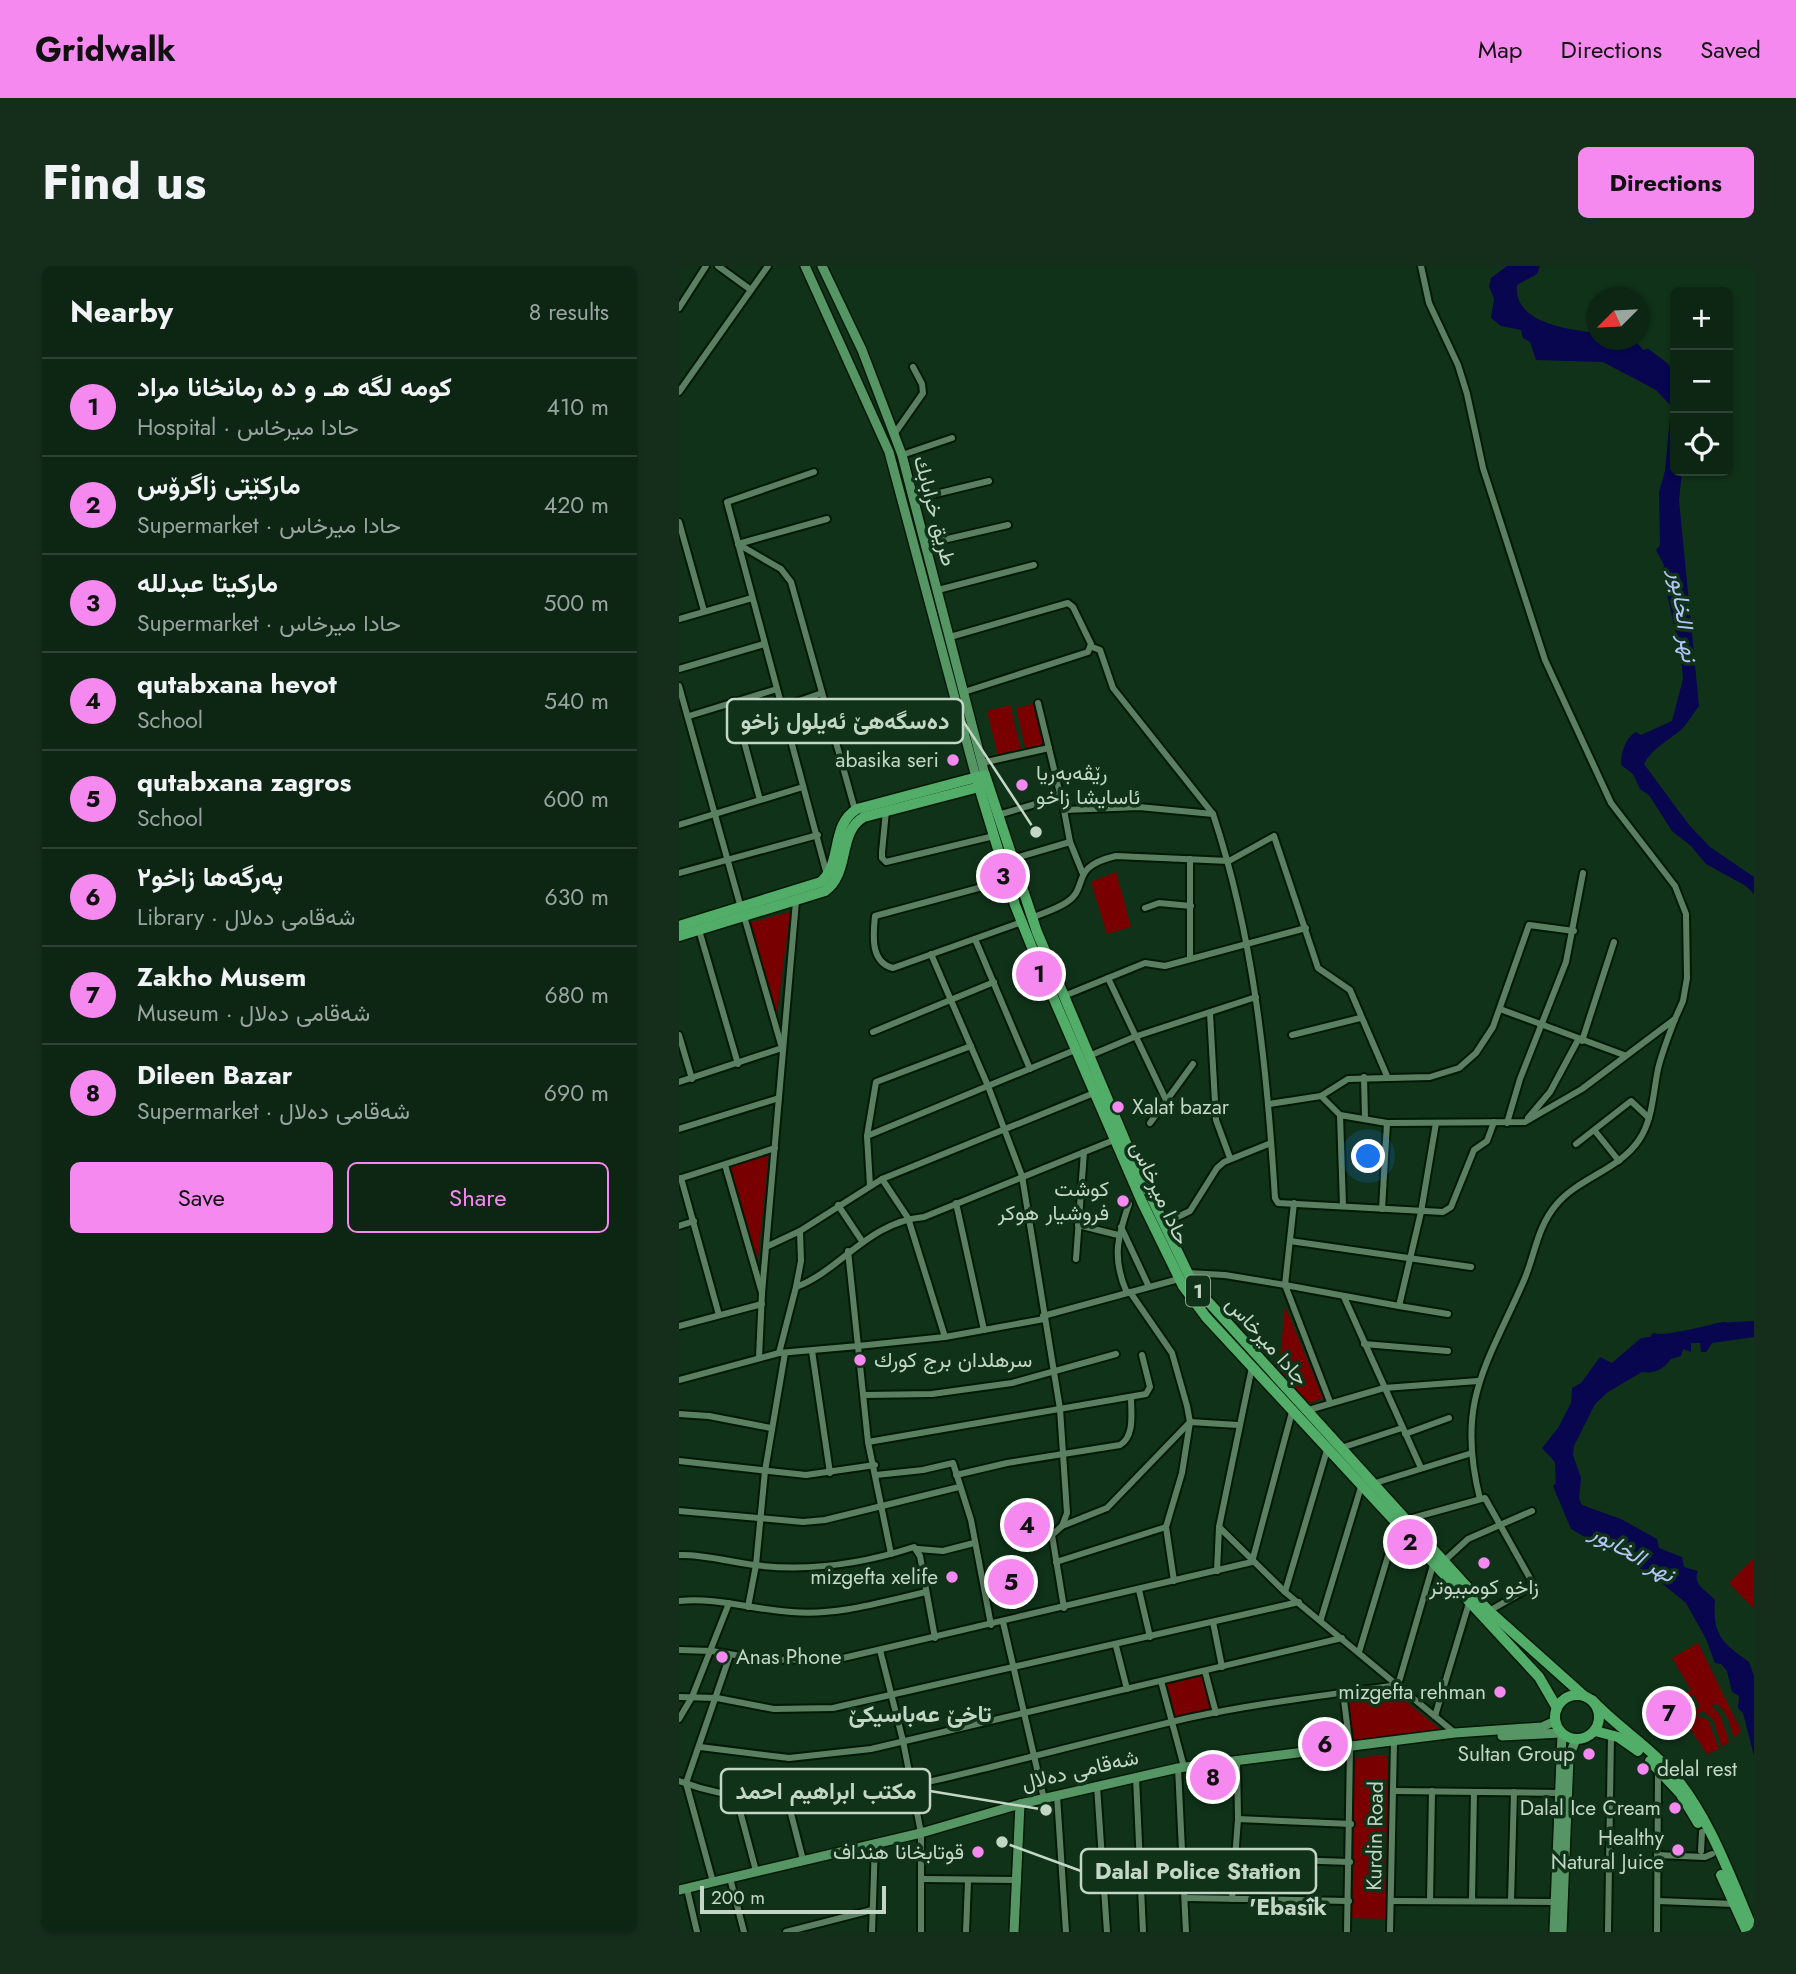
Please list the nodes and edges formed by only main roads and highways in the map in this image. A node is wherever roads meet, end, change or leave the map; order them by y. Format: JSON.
{"nodes":[{"id":1,"x":805,"y":266,"type":"edge"},
{"id":2,"x":822,"y":266,"type":"edge"},
{"id":3,"x":982,"y":781,"type":"junction"},
{"id":4,"x":743,"y":912,"type":"junction"},
{"id":5,"x":1026,"y":920,"type":"junction"},
{"id":6,"x":681,"y":931,"type":"edge"},
{"id":7,"x":1183,"y":1276,"type":"junction"},
{"id":8,"x":1401,"y":1523,"type":"junction"},
{"id":9,"x":1438,"y":1563,"type":"junction"},
{"id":10,"x":1485,"y":1614,"type":"junction"},
{"id":11,"x":1587,"y":1698,"type":"junction"},
{"id":12,"x":1557,"y":1708,"type":"junction"},
{"id":13,"x":1556,"y":1721,"type":"junction"},
{"id":14,"x":1595,"y":1731,"type":"junction"},
{"id":15,"x":1455,"y":1733,"type":"junction"},
{"id":16,"x":1562,"y":1733,"type":"junction"},
{"id":17,"x":1576,"y":1739,"type":"junction"},
{"id":18,"x":1020,"y":1804,"type":"junction"},
{"id":19,"x":683,"y":1890,"type":"edge"},
{"id":20,"x":1014,"y":1932,"type":"edge"},
{"id":21,"x":1554,"y":1932,"type":"edge"},
{"id":22,"x":1562,"y":1932,"type":"edge"},
{"id":23,"x":1747,"y":1932,"type":"edge"},
{"id":24,"x":1754,"y":1932,"type":"edge"}],
"edges":[{"from":1,"to":3,"type":"main road"},
{"from":2,"to":3,"type":"main road","name":"طريق خرابابك"},
{"from":3,"to":4,"type":"main road"},
{"from":3,"to":4,"type":"main road"},
{"from":3,"to":5,"type":"main road","name":"جادا ميرخاس","number":"1"},
{"from":3,"to":5,"type":"main road","name":"حادا ميرخاس"},
{"from":4,"to":6,"type":"main road"},
{"from":5,"to":7,"type":"main road","name":"جادا ميرخاس","number":"1"},
{"from":5,"to":7,"type":"main road","name":"حادا ميرخاس"},
{"from":7,"to":8,"type":"main road","name":"جادا ميرخاس","number":"1"},
{"from":7,"to":8,"type":"main road","name":"حادا ميرخاس"},
{"from":8,"to":9,"type":"main road","name":"حادا ميرخاس"},
{"from":9,"to":10,"type":"main road"},
{"from":9,"to":10,"type":"main road","name":"حادا ميرخاس"},
{"from":10,"to":11,"type":"main road"},
{"from":10,"to":12,"type":"main road"},
{"from":11,"to":12,"type":"main road"},
{"from":11,"to":14,"type":"main road"},
{"from":11,"to":24,"type":"main road"},
{"from":12,"to":13,"type":"main road"},
{"from":13,"to":15,"type":"main road"},
{"from":13,"to":16,"type":"main road"},
{"from":14,"to":17,"type":"main road"},
{"from":14,"to":23,"type":"main road"},
{"from":15,"to":16,"type":"main road"},
{"from":15,"to":18,"type":"main road","name":"شەقامی دەلال"},
{"from":16,"to":17,"type":"main road"},
{"from":16,"to":21,"type":"main road"},
{"from":17,"to":22,"type":"main road"},
{"from":18,"to":19,"type":"main road","name":"شەقامی دەلال"},
{"from":18,"to":20,"type":"main road"}]}
